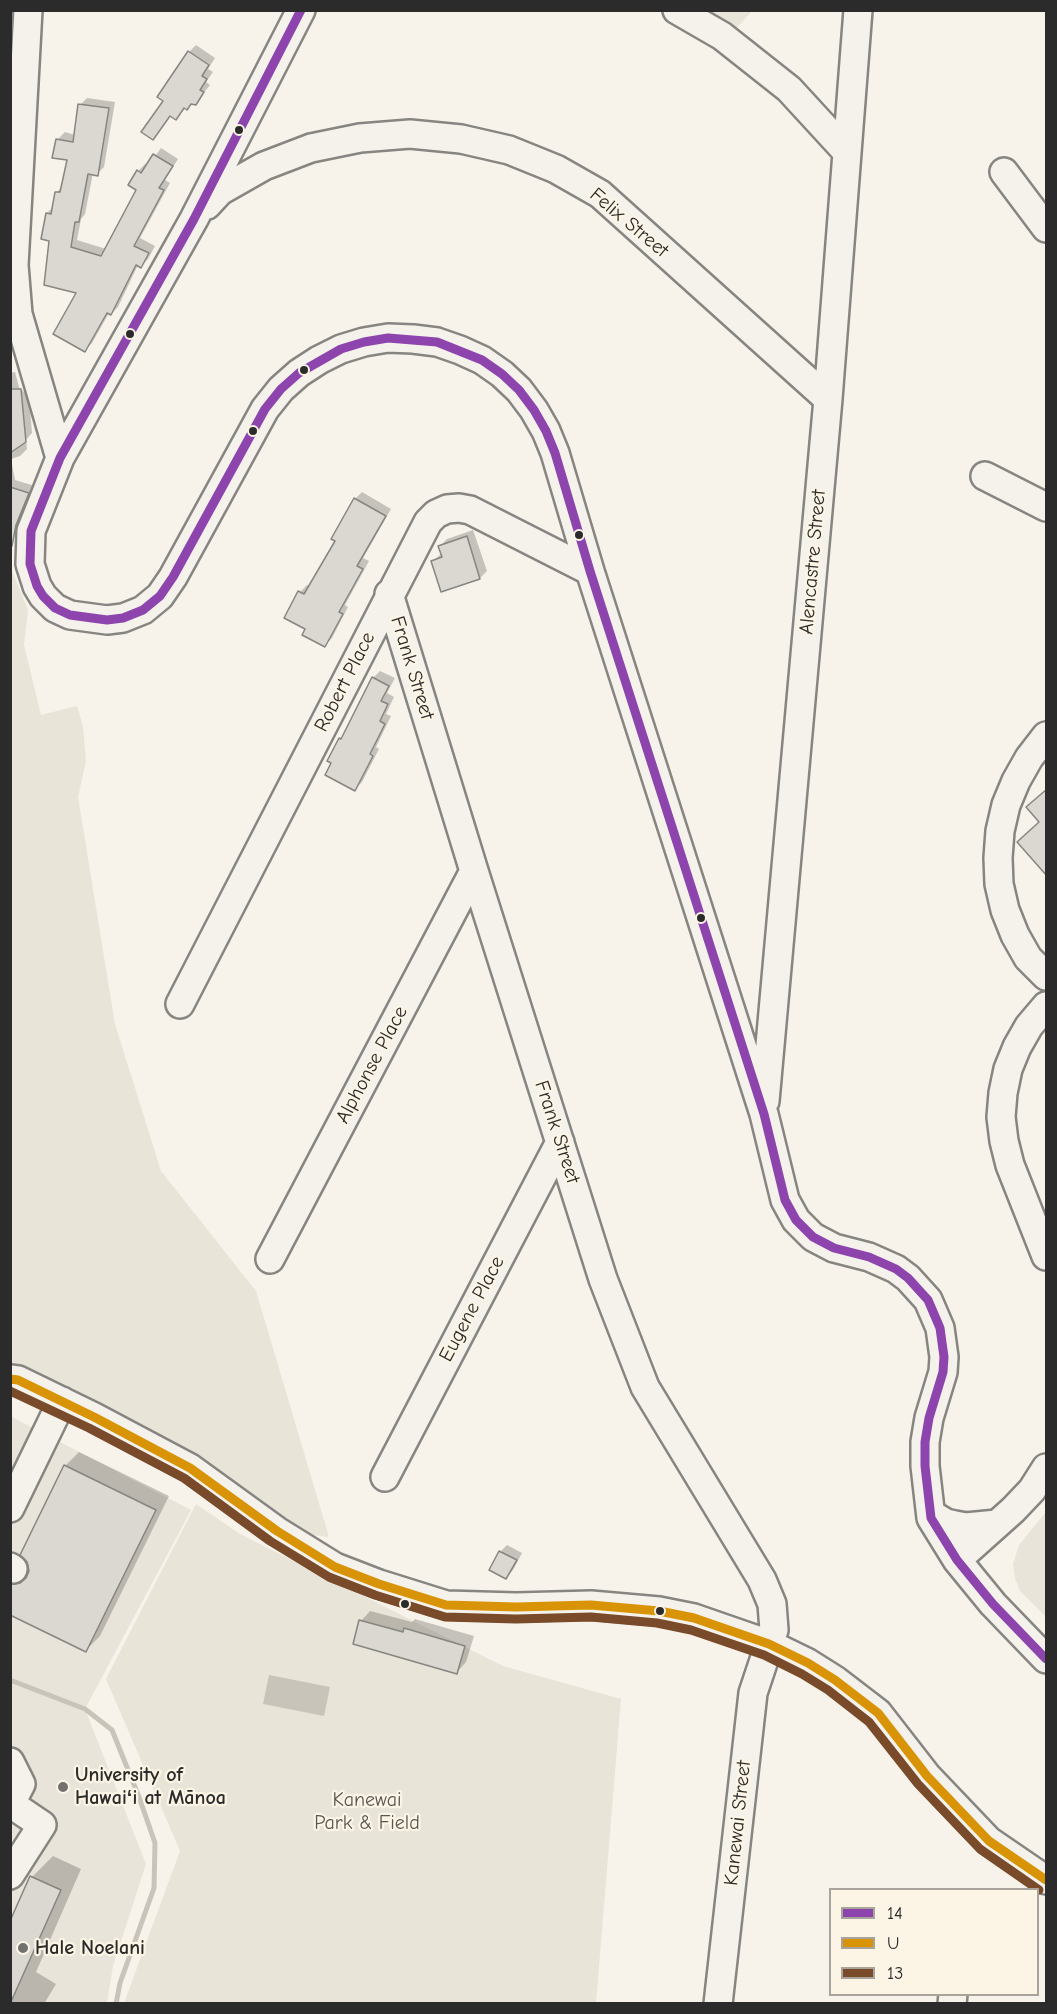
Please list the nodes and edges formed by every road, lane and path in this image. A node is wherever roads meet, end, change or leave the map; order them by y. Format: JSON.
{"nodes":[{"id":1,"x":28,"y":10,"type":"edge"},
{"id":2,"x":301,"y":10,"type":"edge"},
{"id":3,"x":677,"y":10,"type":"edge"},
{"id":4,"x":858,"y":10,"type":"edge"},
{"id":5,"x":846,"y":151,"type":"junction"},
{"id":6,"x":1004,"y":172,"type":"dead end"},
{"id":7,"x":194,"y":219,"type":"junction"},
{"id":8,"x":1047,"y":228,"type":"edge"},
{"id":9,"x":828,"y":399,"type":"junction"},
{"id":10,"x":60,"y":459,"type":"junction"},
{"id":11,"x":985,"y":476,"type":"dead end"},
{"id":12,"x":1047,"y":507,"type":"edge"},
{"id":13,"x":590,"y":571,"type":"junction"},
{"id":14,"x":389,"y":594,"type":"junction"},
{"id":15,"x":1047,"y":736,"type":"edge"},
{"id":16,"x":474,"y":871,"type":"junction"},
{"id":17,"x":1047,"y":976,"type":"edge"},
{"id":18,"x":180,"y":1004,"type":"dead end"},
{"id":19,"x":1047,"y":1006,"type":"edge"},
{"id":20,"x":764,"y":1114,"type":"junction"},
{"id":21,"x":560,"y":1142,"type":"junction"},
{"id":22,"x":1047,"y":1256,"type":"edge"},
{"id":23,"x":270,"y":1258,"type":"dead end"},
{"id":24,"x":10,"y":1379,"type":"edge"},
{"id":25,"x":62,"y":1401,"type":"junction"},
{"id":26,"x":1047,"y":1468,"type":"edge"},
{"id":27,"x":385,"y":1477,"type":"dead end"},
{"id":28,"x":10,"y":1508,"type":"edge"},
{"id":29,"x":931,"y":1514,"type":"junction"},
{"id":30,"x":997,"y":1524,"type":"junction"},
{"id":31,"x":957,"y":1560,"type":"junction"},
{"id":32,"x":993,"y":1605,"type":"junction"},
{"id":33,"x":769,"y":1644,"type":"junction"},
{"id":34,"x":1047,"y":1659,"type":"edge"},
{"id":35,"x":10,"y":1762,"type":"edge"},
{"id":36,"x":11,"y":1805,"type":"edge"},
{"id":37,"x":10,"y":1875,"type":"edge"},
{"id":38,"x":1047,"y":1881,"type":"edge"},
{"id":39,"x":718,"y":2004,"type":"edge"}],
"edges":[{"from":1,"to":10,"type":"street"},
{"from":2,"to":7,"type":"street"},
{"from":3,"to":5,"type":"street"},
{"from":4,"to":5,"type":"street","name":"Alencastre Street"},
{"from":5,"to":9,"type":"street","name":"Alencastre Street"},
{"from":6,"to":8,"type":"street"},
{"from":7,"to":9,"type":"street","name":"Felix Street"},
{"from":7,"to":10,"type":"street"},
{"from":9,"to":20,"type":"street","name":"Alencastre Street"},
{"from":10,"to":13,"type":"street"},
{"from":11,"to":12,"type":"street"},
{"from":13,"to":14,"type":"street","name":"Robert Place"},
{"from":13,"to":20,"type":"street"},
{"from":14,"to":16,"type":"street","name":"Frank Street"},
{"from":14,"to":18,"type":"street","name":"Robert Place"},
{"from":15,"to":17,"type":"street"},
{"from":16,"to":21,"type":"street","name":"Frank Street"},
{"from":16,"to":23,"type":"street","name":"Alphonse Place"},
{"from":19,"to":22,"type":"street"},
{"from":20,"to":29,"type":"street"},
{"from":21,"to":27,"type":"street","name":"Eugene Place"},
{"from":21,"to":33,"type":"street","name":"Frank Street"},
{"from":24,"to":25,"type":"street"},
{"from":25,"to":28,"type":"street"},
{"from":25,"to":33,"type":"street"},
{"from":26,"to":30,"type":"street"},
{"from":29,"to":30,"type":"street"},
{"from":29,"to":31,"type":"street"},
{"from":30,"to":31,"type":"street"},
{"from":30,"to":32,"type":"street"},
{"from":31,"to":32,"type":"street"},
{"from":32,"to":34,"type":"street"},
{"from":33,"to":38,"type":"street"},
{"from":33,"to":39,"type":"street","name":"Kanewai Street"},
{"from":35,"to":36,"type":"street"},
{"from":36,"to":37,"type":"street"}]}
